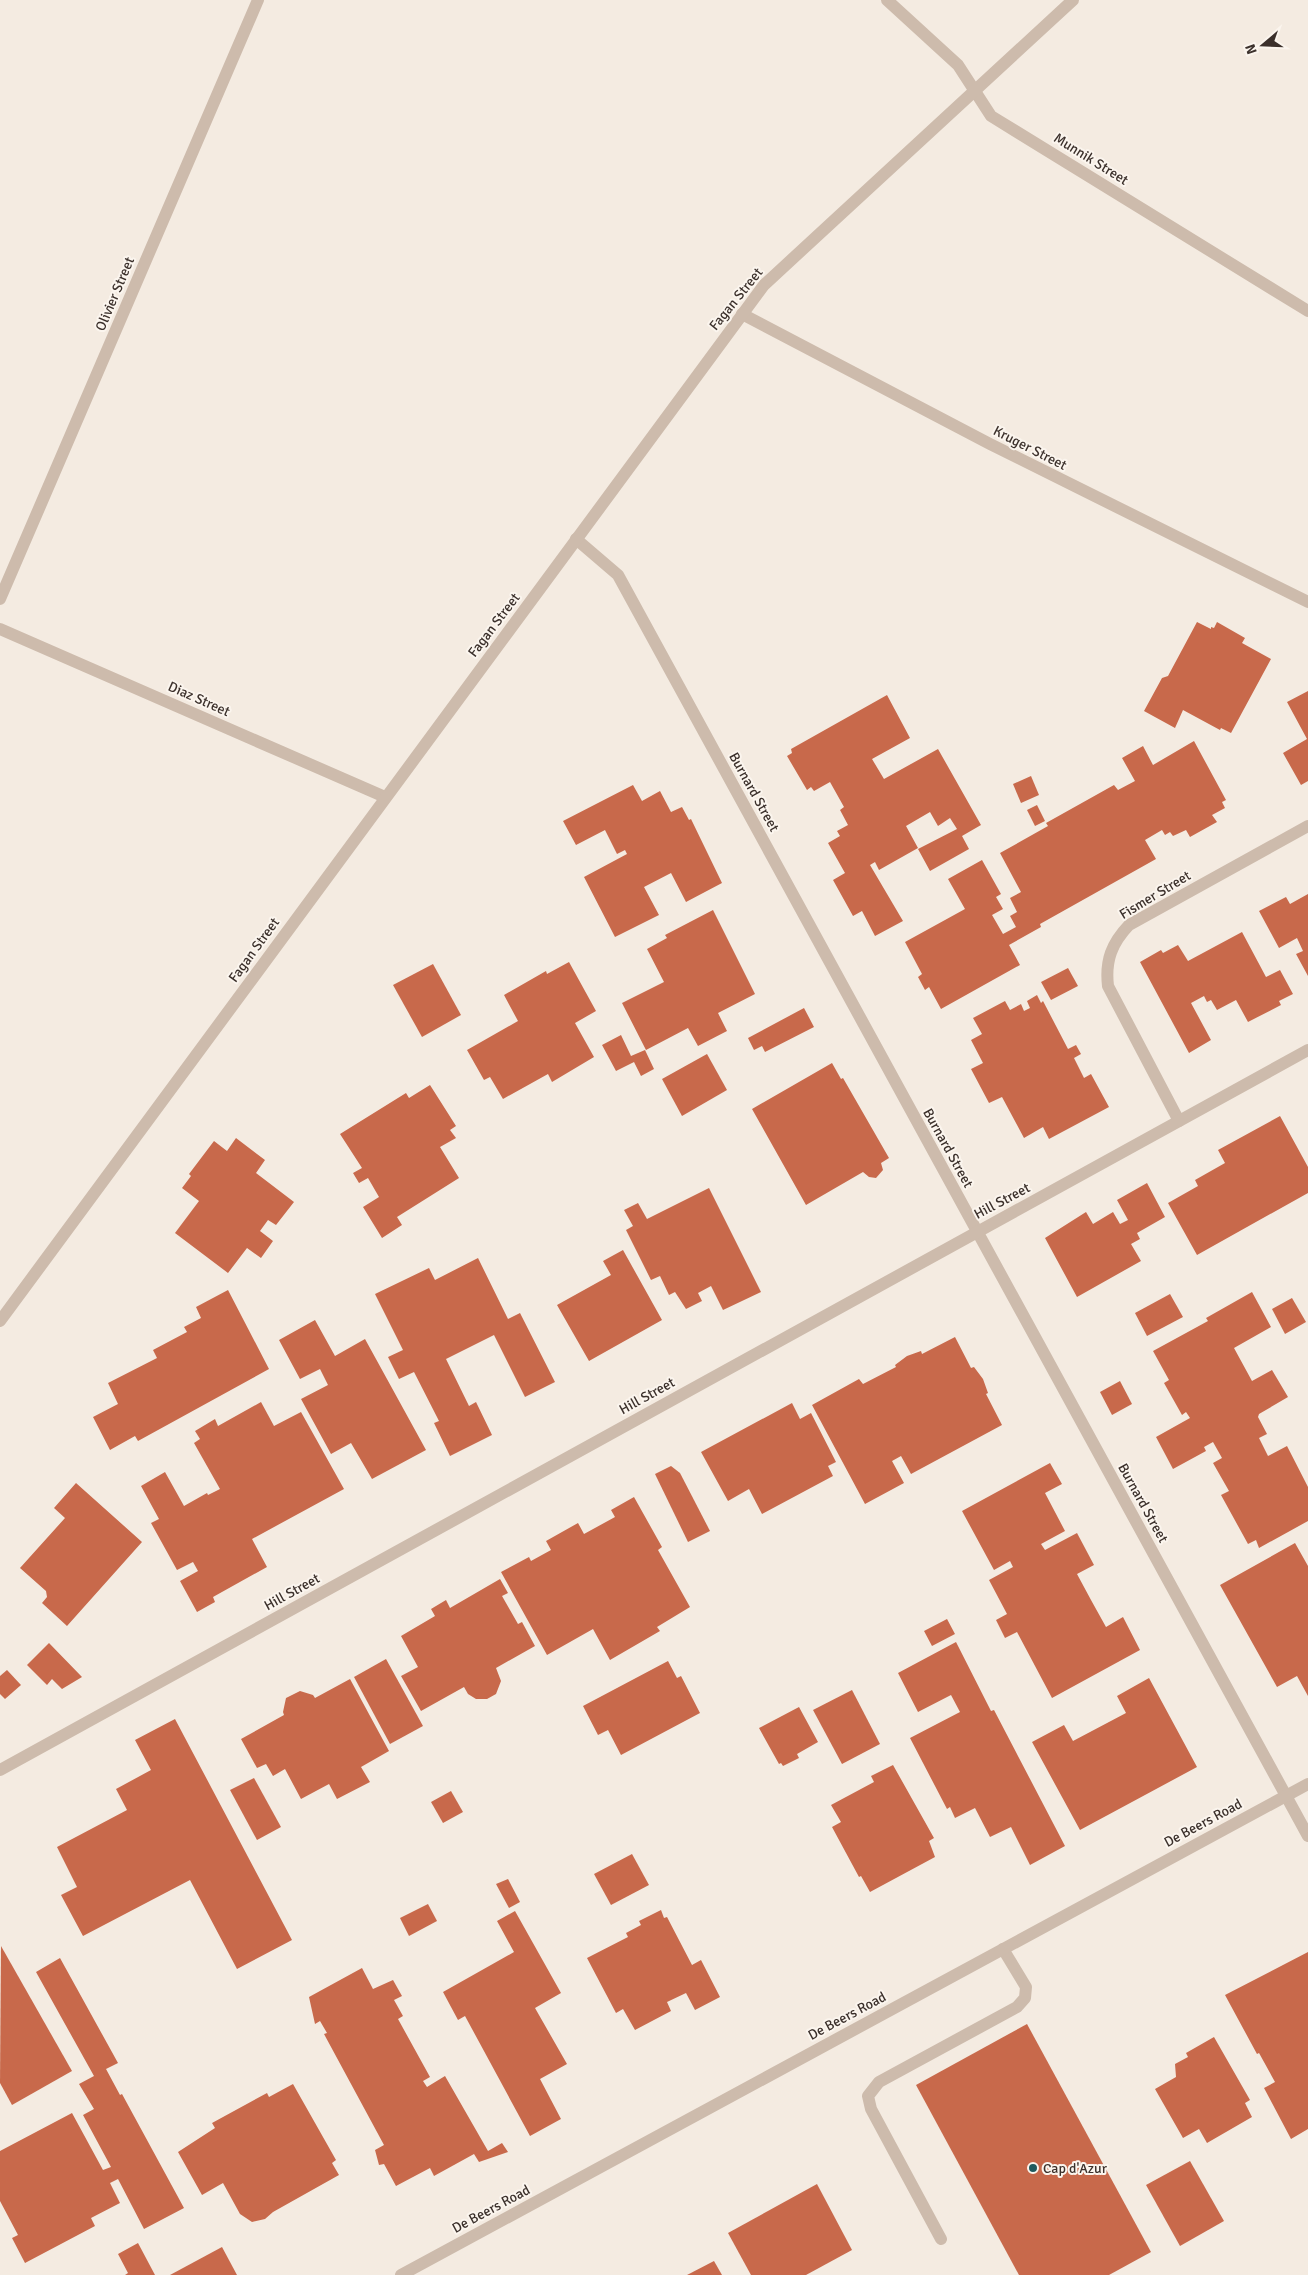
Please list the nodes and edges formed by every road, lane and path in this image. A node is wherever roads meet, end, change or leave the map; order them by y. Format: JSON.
{"nodes":[{"id":1,"x":258,"y":0,"type":"edge"},
{"id":2,"x":887,"y":0,"type":"edge"},
{"id":3,"x":1073,"y":0,"type":"edge"},
{"id":4,"x":974,"y":91,"type":"junction"},
{"id":5,"x":1308,"y":311,"type":"edge"},
{"id":6,"x":742,"y":314,"type":"junction"},
{"id":7,"x":576,"y":539,"type":"junction"},
{"id":8,"x":0,"y":599,"type":"edge"},
{"id":9,"x":1308,"y":602,"type":"edge"},
{"id":10,"x":0,"y":629,"type":"edge"},
{"id":11,"x":385,"y":797,"type":"junction"},
{"id":12,"x":1308,"y":826,"type":"edge"},
{"id":13,"x":1308,"y":1050,"type":"edge"},
{"id":14,"x":1179,"y":1121,"type":"junction"},
{"id":15,"x":977,"y":1231,"type":"junction"},
{"id":16,"x":0,"y":1321,"type":"edge"},
{"id":17,"x":0,"y":1770,"type":"edge"},
{"id":18,"x":1308,"y":1784,"type":"edge"},
{"id":19,"x":1286,"y":1796,"type":"junction"},
{"id":20,"x":1308,"y":1836,"type":"edge"},
{"id":21,"x":1003,"y":1949,"type":"junction"},
{"id":22,"x":941,"y":2239,"type":"dead end"},
{"id":23,"x":401,"y":2275,"type":"edge"}],
"edges":[{"from":1,"to":8,"type":"street","name":"Olivier Street"},
{"from":2,"to":4,"type":"street","name":"Munnik Street"},
{"from":3,"to":4,"type":"street","name":"Fagan Street"},
{"from":4,"to":5,"type":"street","name":"Munnik Street"},
{"from":4,"to":6,"type":"street","name":"Fagan Street"},
{"from":6,"to":7,"type":"street","name":"Fagan Street"},
{"from":6,"to":9,"type":"street","name":"Kruger Street"},
{"from":7,"to":11,"type":"street","name":"Fagan Street"},
{"from":7,"to":15,"type":"street","name":"Burnard Street"},
{"from":10,"to":11,"type":"street","name":"Diaz Street"},
{"from":11,"to":16,"type":"street","name":"Fagan Street"},
{"from":12,"to":14,"type":"street","name":"Fismer Street"},
{"from":13,"to":14,"type":"street","name":"Hill Street"},
{"from":14,"to":15,"type":"street","name":"Hill Street"},
{"from":15,"to":17,"type":"street","name":"Hill Street"},
{"from":15,"to":19,"type":"street","name":"Burnard Street"},
{"from":18,"to":19,"type":"street","name":"De Beers Road"},
{"from":19,"to":20,"type":"street","name":"Burnard Street"},
{"from":19,"to":21,"type":"street","name":"De Beers Road"},
{"from":21,"to":22,"type":"street"},
{"from":21,"to":23,"type":"street","name":"De Beers Road"}]}
